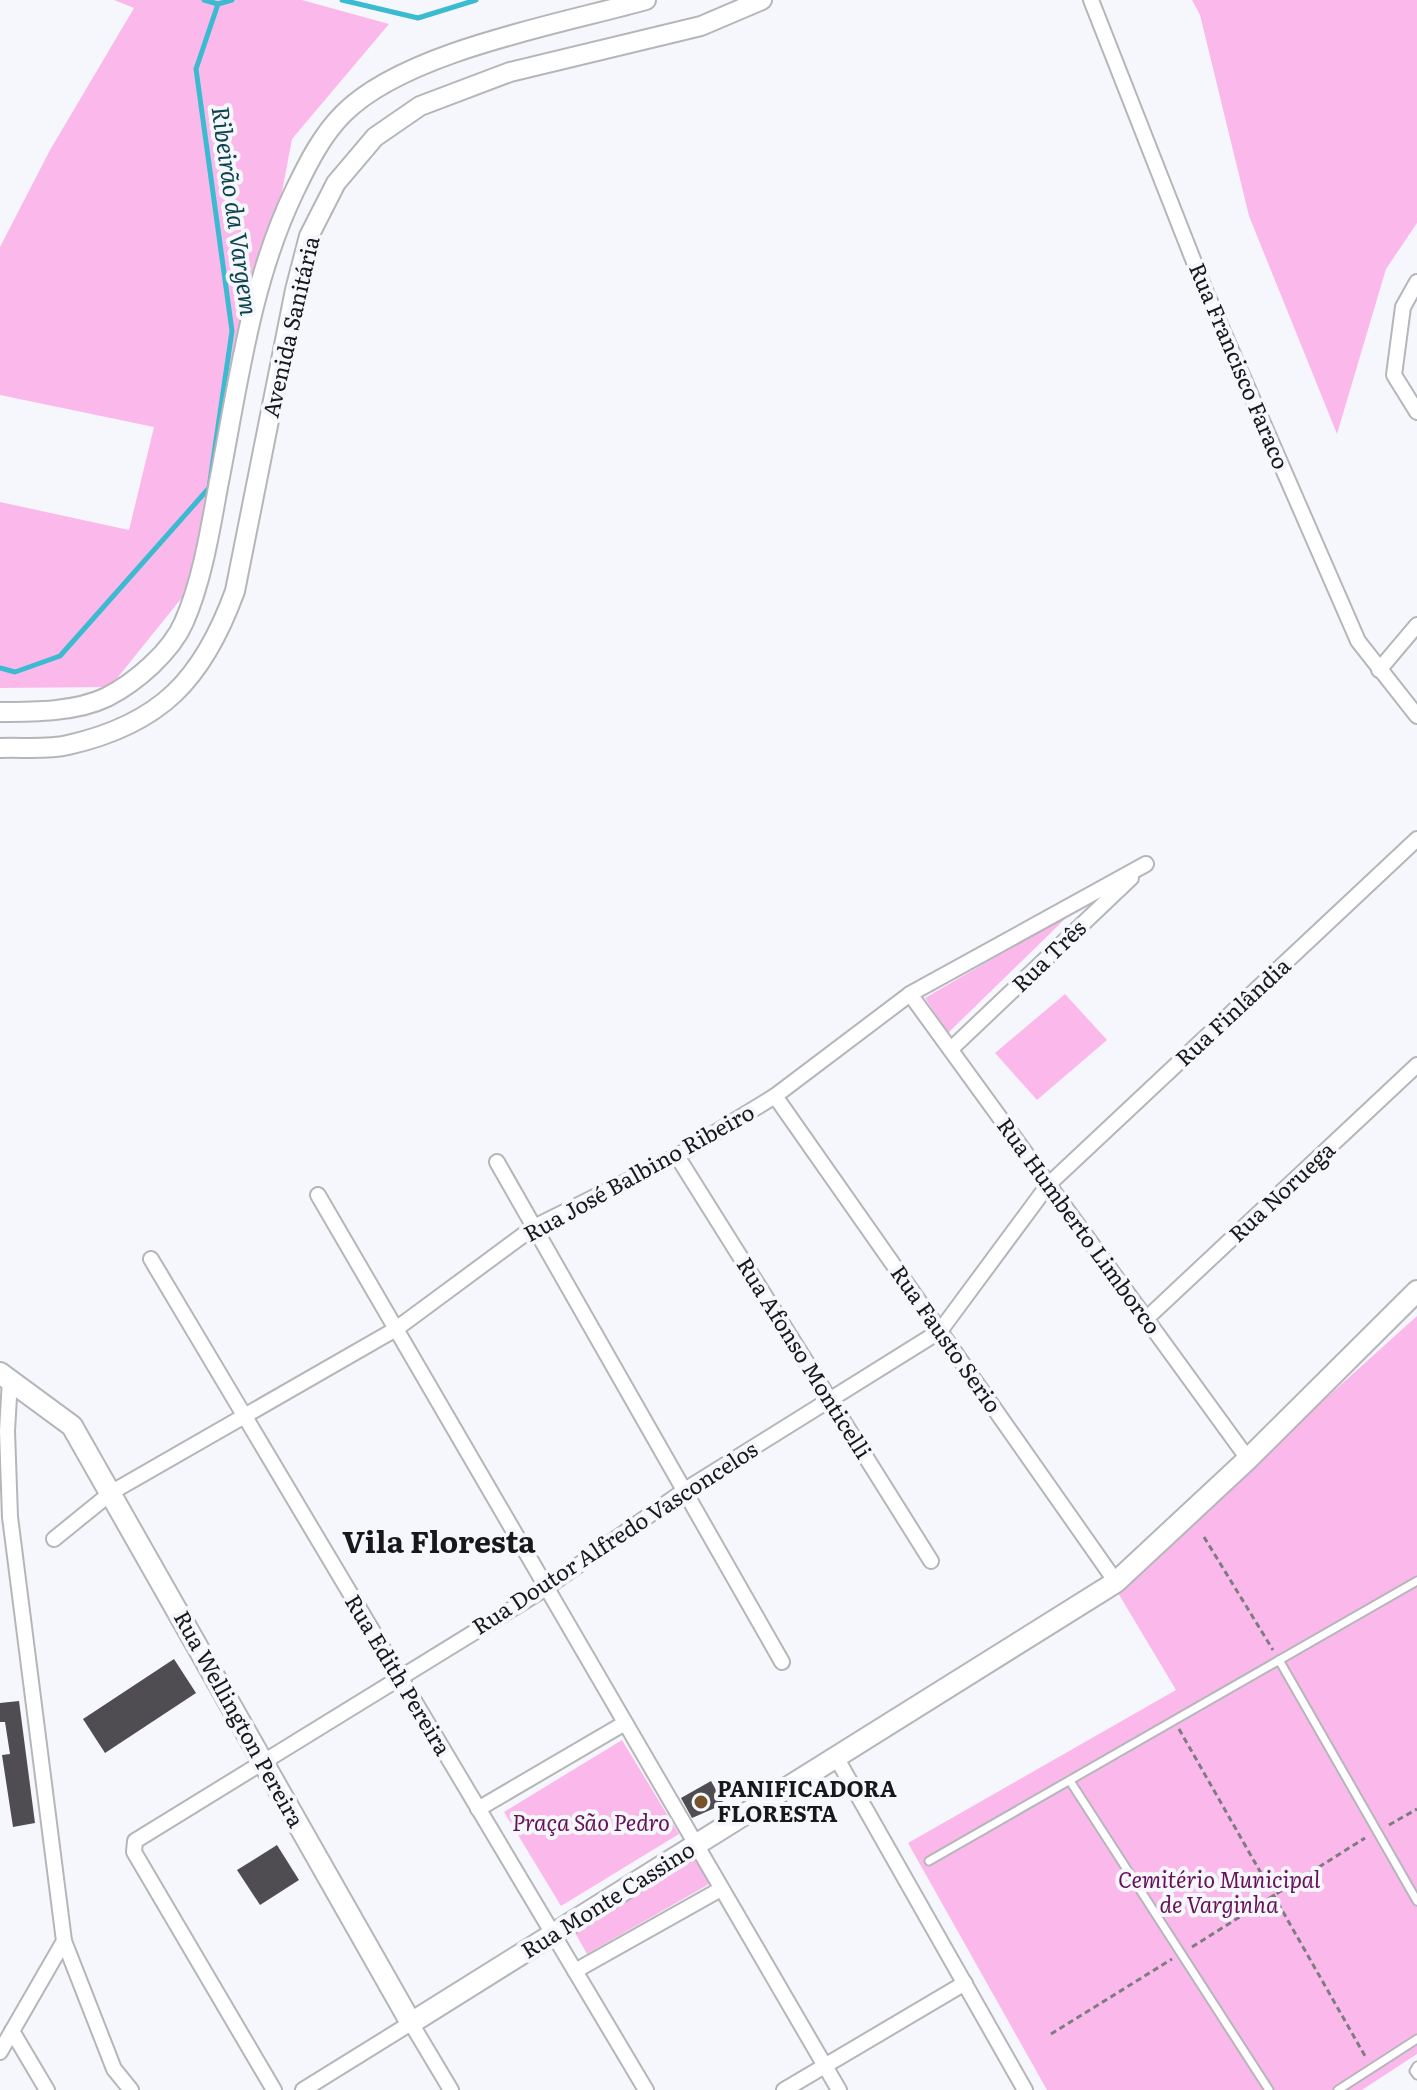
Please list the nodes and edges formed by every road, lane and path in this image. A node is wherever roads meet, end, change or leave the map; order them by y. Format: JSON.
{"nodes":[{"id":1,"x":646,"y":0,"type":"edge"},
{"id":2,"x":762,"y":0,"type":"edge"},
{"id":3,"x":1091,"y":0,"type":"edge"},
{"id":4,"x":1417,"y":282,"type":"edge"},
{"id":5,"x":1417,"y":412,"type":"edge"},
{"id":6,"x":1417,"y":625,"type":"edge"},
{"id":7,"x":1379,"y":670,"type":"junction"},
{"id":8,"x":0,"y":712,"type":"edge"},
{"id":9,"x":1417,"y":716,"type":"edge"},
{"id":10,"x":0,"y":748,"type":"edge"},
{"id":11,"x":1417,"y":839,"type":"edge"},
{"id":12,"x":1146,"y":864,"type":"joint"},
{"id":13,"x":910,"y":994,"type":"junction"},
{"id":14,"x":951,"y":1049,"type":"junction"},
{"id":15,"x":1417,"y":1065,"type":"edge"},
{"id":16,"x":775,"y":1096,"type":"junction"},
{"id":17,"x":677,"y":1156,"type":"junction"},
{"id":18,"x":497,"y":1162,"type":"dead end"},
{"id":19,"x":1048,"y":1185,"type":"junction"},
{"id":20,"x":318,"y":1195,"type":"dead end"},
{"id":21,"x":534,"y":1227,"type":"junction"},
{"id":22,"x":151,"y":1259,"type":"dead end"},
{"id":23,"x":1417,"y":1291,"type":"edge"},
{"id":24,"x":1146,"y":1319,"type":"junction"},
{"id":25,"x":396,"y":1329,"type":"junction"},
{"id":26,"x":940,"y":1331,"type":"junction"},
{"id":27,"x":5,"y":1376,"type":"edge"},
{"id":28,"x":829,"y":1399,"type":"junction"},
{"id":29,"x":245,"y":1414,"type":"junction"},
{"id":30,"x":1248,"y":1459,"type":"junction"},
{"id":31,"x":685,"y":1490,"type":"junction"},
{"id":32,"x":112,"y":1492,"type":"junction"},
{"id":33,"x":1204,"y":1537,"type":"dead end"},
{"id":34,"x":54,"y":1539,"type":"dead end"},
{"id":35,"x":931,"y":1561,"type":"dead end"},
{"id":36,"x":1417,"y":1581,"type":"edge"},
{"id":37,"x":1116,"y":1582,"type":"junction"},
{"id":38,"x":546,"y":1588,"type":"junction"},
{"id":39,"x":1279,"y":1660,"type":"junction"},
{"id":40,"x":782,"y":1662,"type":"dead end"},
{"id":41,"x":400,"y":1678,"type":"junction"},
{"id":42,"x":1174,"y":1721,"type":"junction"},
{"id":43,"x":625,"y":1723,"type":"junction"},
{"id":44,"x":836,"y":1757,"type":"junction"},
{"id":45,"x":263,"y":1762,"type":"junction"},
{"id":46,"x":1070,"y":1781,"type":"junction"},
{"id":47,"x":478,"y":1809,"type":"junction"},
{"id":48,"x":1417,"y":1809,"type":"edge"},
{"id":49,"x":1377,"y":1831,"type":"junction"},
{"id":50,"x":696,"y":1845,"type":"junction"},
{"id":51,"x":929,"y":1861,"type":"dead end"},
{"id":52,"x":721,"y":1889,"type":"junction"},
{"id":53,"x":1272,"y":1896,"type":"junction"},
{"id":54,"x":1417,"y":1901,"type":"edge"},
{"id":55,"x":553,"y":1934,"type":"junction"},
{"id":56,"x":64,"y":1941,"type":"junction"},
{"id":57,"x":1181,"y":1953,"type":"junction"},
{"id":58,"x":575,"y":1971,"type":"junction"},
{"id":59,"x":965,"y":1983,"type":"junction"},
{"id":60,"x":411,"y":2023,"type":"junction"},
{"id":61,"x":12,"y":2031,"type":"junction"},
{"id":62,"x":1051,"y":2034,"type":"dead end"},
{"id":63,"x":1417,"y":2039,"type":"edge"},
{"id":64,"x":0,"y":2052,"type":"edge"},
{"id":65,"x":824,"y":2066,"type":"junction"},
{"id":66,"x":1417,"y":2066,"type":"edge"},
{"id":67,"x":1373,"y":2070,"type":"junction"},
{"id":68,"x":1417,"y":2075,"type":"edge"},
{"id":69,"x":47,"y":2090,"type":"edge"},
{"id":70,"x":131,"y":2090,"type":"edge"},
{"id":71,"x":274,"y":2090,"type":"edge"},
{"id":72,"x":303,"y":2090,"type":"edge"},
{"id":73,"x":451,"y":2090,"type":"edge"},
{"id":74,"x":646,"y":2090,"type":"edge"},
{"id":75,"x":784,"y":2090,"type":"edge"},
{"id":76,"x":839,"y":2090,"type":"edge"},
{"id":77,"x":1025,"y":2090,"type":"edge"},
{"id":78,"x":1269,"y":2090,"type":"edge"},
{"id":79,"x":1338,"y":2090,"type":"edge"}],
"edges":[{"from":1,"to":8,"type":"street","name":"Avenida Sanitária"},
{"from":2,"to":10,"type":"street","name":"Avenida Sanitária"},
{"from":3,"to":7,"type":"street","name":"Rua Francisco Faraco"},
{"from":4,"to":5,"type":"street"},
{"from":6,"to":7,"type":"street"},
{"from":7,"to":9,"type":"street","name":"Rua Francisco Faraco"},
{"from":11,"to":19,"type":"street","name":"Rua Finlândia"},
{"from":12,"to":13,"type":"street","name":"Rua José Balbino Ribeiro"},
{"from":12,"to":14,"type":"street","name":"Rua Três"},
{"from":13,"to":14,"type":"street","name":"Rua Humberto Limborco"},
{"from":13,"to":16,"type":"street","name":"Rua José Balbino Ribeiro"},
{"from":14,"to":19,"type":"street","name":"Rua Humberto Limborco"},
{"from":15,"to":24,"type":"street","name":"Rua Noruega"},
{"from":16,"to":17,"type":"street","name":"Rua José Balbino Ribeiro"},
{"from":16,"to":26,"type":"street","name":"Rua Fausto Serio"},
{"from":17,"to":21,"type":"street","name":"Rua José Balbino Ribeiro"},
{"from":17,"to":28,"type":"street","name":"Rua Afonso Monticelli"},
{"from":18,"to":21,"type":"street"},
{"from":19,"to":24,"type":"street","name":"Rua Humberto Limborco"},
{"from":19,"to":26,"type":"street","name":"Rua Doutor Alfredo Vasconcelos"},
{"from":20,"to":25,"type":"street"},
{"from":21,"to":25,"type":"street","name":"Rua José Balbino Ribeiro"},
{"from":21,"to":31,"type":"street"},
{"from":22,"to":29,"type":"street","name":"Rua Edith Pereira"},
{"from":23,"to":30,"type":"main road","name":"Rua Monte Cassino"},
{"from":24,"to":30,"type":"street","name":"Rua Humberto Limborco"},
{"from":25,"to":29,"type":"street","name":"Rua José Balbino Ribeiro"},
{"from":25,"to":38,"type":"street"},
{"from":26,"to":28,"type":"street","name":"Rua Doutor Alfredo Vasconcelos"},
{"from":26,"to":37,"type":"street","name":"Rua Fausto Serio"},
{"from":27,"to":32,"type":"main road","name":"Rua Wellington Pereira"},
{"from":27,"to":56,"type":"street"},
{"from":28,"to":31,"type":"street","name":"Rua Doutor Alfredo Vasconcelos"},
{"from":28,"to":35,"type":"street","name":"Rua Afonso Monticelli"},
{"from":29,"to":32,"type":"street","name":"Rua José Balbino Ribeiro"},
{"from":29,"to":41,"type":"street","name":"Rua Edith Pereira"},
{"from":30,"to":37,"type":"main road","name":"Rua Monte Cassino"},
{"from":31,"to":38,"type":"street","name":"Rua Doutor Alfredo Vasconcelos"},
{"from":31,"to":40,"type":"street"},
{"from":32,"to":34,"type":"street","name":"Rua José Balbino Ribeiro"},
{"from":32,"to":45,"type":"main road","name":"Rua Wellington Pereira"},
{"from":33,"to":39,"type":"path"},
{"from":36,"to":39,"type":"lane"},
{"from":37,"to":44,"type":"main road","name":"Rua Monte Cassino"},
{"from":38,"to":41,"type":"street","name":"Rua Doutor Alfredo Vasconcelos"},
{"from":38,"to":43,"type":"street"},
{"from":39,"to":42,"type":"lane"},
{"from":39,"to":49,"type":"lane"},
{"from":41,"to":45,"type":"street","name":"Rua Doutor Alfredo Vasconcelos"},
{"from":41,"to":47,"type":"street","name":"Rua Edith Pereira"},
{"from":42,"to":46,"type":"lane"},
{"from":42,"to":53,"type":"path"},
{"from":43,"to":47,"type":"street"},
{"from":43,"to":50,"type":"street"},
{"from":44,"to":50,"type":"main road","name":"Rua Monte Cassino"},
{"from":44,"to":59,"type":"street"},
{"from":45,"to":60,"type":"main road","name":"Rua Wellington Pereira"},
{"from":45,"to":71,"type":"street","name":"Rua Doutor Alfredo Vasconcelos"},
{"from":46,"to":51,"type":"lane"},
{"from":46,"to":57,"type":"lane"},
{"from":47,"to":55,"type":"street","name":"Rua Edith Pereira"},
{"from":48,"to":49,"type":"path"},
{"from":49,"to":53,"type":"path"},
{"from":49,"to":54,"type":"lane"},
{"from":50,"to":52,"type":"street"},
{"from":50,"to":55,"type":"main road","name":"Rua Monte Cassino"},
{"from":52,"to":58,"type":"street"},
{"from":52,"to":65,"type":"street"},
{"from":53,"to":57,"type":"path"},
{"from":53,"to":67,"type":"path"},
{"from":55,"to":58,"type":"street","name":"Rua Edith Pereira"},
{"from":55,"to":60,"type":"main road","name":"Rua Monte Cassino"},
{"from":56,"to":61,"type":"street"},
{"from":56,"to":70,"type":"street"},
{"from":57,"to":62,"type":"path"},
{"from":57,"to":78,"type":"lane"},
{"from":58,"to":74,"type":"street","name":"Rua Edith Pereira"},
{"from":59,"to":65,"type":"street"},
{"from":59,"to":77,"type":"street"},
{"from":60,"to":72,"type":"street","name":"Rua Monte Cassino"},
{"from":60,"to":73,"type":"street","name":"Rua Wellington Pereira"},
{"from":61,"to":64,"type":"street"},
{"from":61,"to":69,"type":"street"},
{"from":63,"to":67,"type":"lane"},
{"from":65,"to":75,"type":"street"},
{"from":65,"to":76,"type":"street"},
{"from":66,"to":68,"type":"lane"},
{"from":67,"to":79,"type":"lane"}]}
